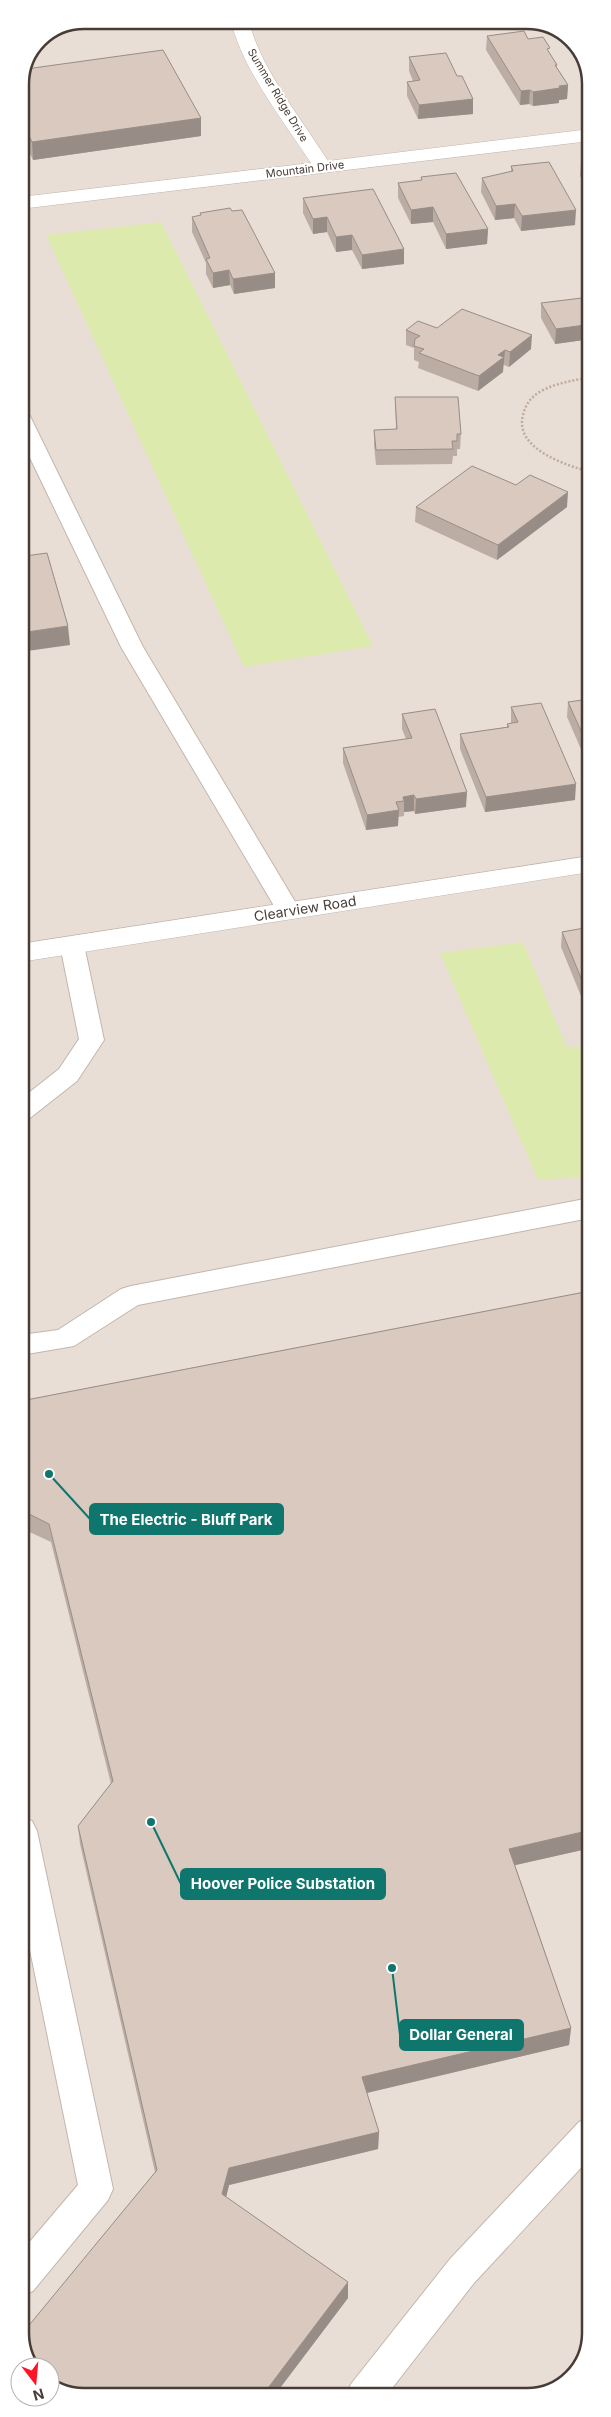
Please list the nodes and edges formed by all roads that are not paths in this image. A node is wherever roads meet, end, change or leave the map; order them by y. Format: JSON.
{"nodes":[{"id":1,"x":241,"y":29,"type":"edge"},
{"id":2,"x":582,"y":136,"type":"edge"},
{"id":3,"x":323,"y":167,"type":"junction"},
{"id":4,"x":29,"y":202,"type":"edge"},
{"id":5,"x":29,"y":435,"type":"edge"},
{"id":6,"x":582,"y":865,"type":"edge"},
{"id":7,"x":288,"y":910,"type":"junction"},
{"id":8,"x":72,"y":945,"type":"junction"},
{"id":9,"x":29,"y":952,"type":"edge"},
{"id":10,"x":29,"y":1105,"type":"edge"},
{"id":11,"x":582,"y":1210,"type":"edge"},
{"id":12,"x":29,"y":1344,"type":"edge"},
{"id":13,"x":29,"y":1869,"type":"edge"},
{"id":14,"x":582,"y":2143,"type":"edge"},
{"id":15,"x":29,"y":2269,"type":"edge"},
{"id":16,"x":370,"y":2388,"type":"edge"}],
"edges":[{"from":1,"to":3,"type":"street","name":"Summer Ridge Drive"},
{"from":2,"to":3,"type":"street","name":"Mountain Drive"},
{"from":3,"to":4,"type":"street","name":"Mountain Drive"},
{"from":5,"to":7,"type":"lane"},
{"from":6,"to":7,"type":"street","name":"Clearview Road"},
{"from":7,"to":8,"type":"street","name":"Clearview Road"},
{"from":8,"to":9,"type":"street","name":"Clearview Road"},
{"from":8,"to":10,"type":"lane"},
{"from":11,"to":12,"type":"lane"},
{"from":13,"to":15,"type":"lane"},
{"from":14,"to":16,"type":"lane"}]}
